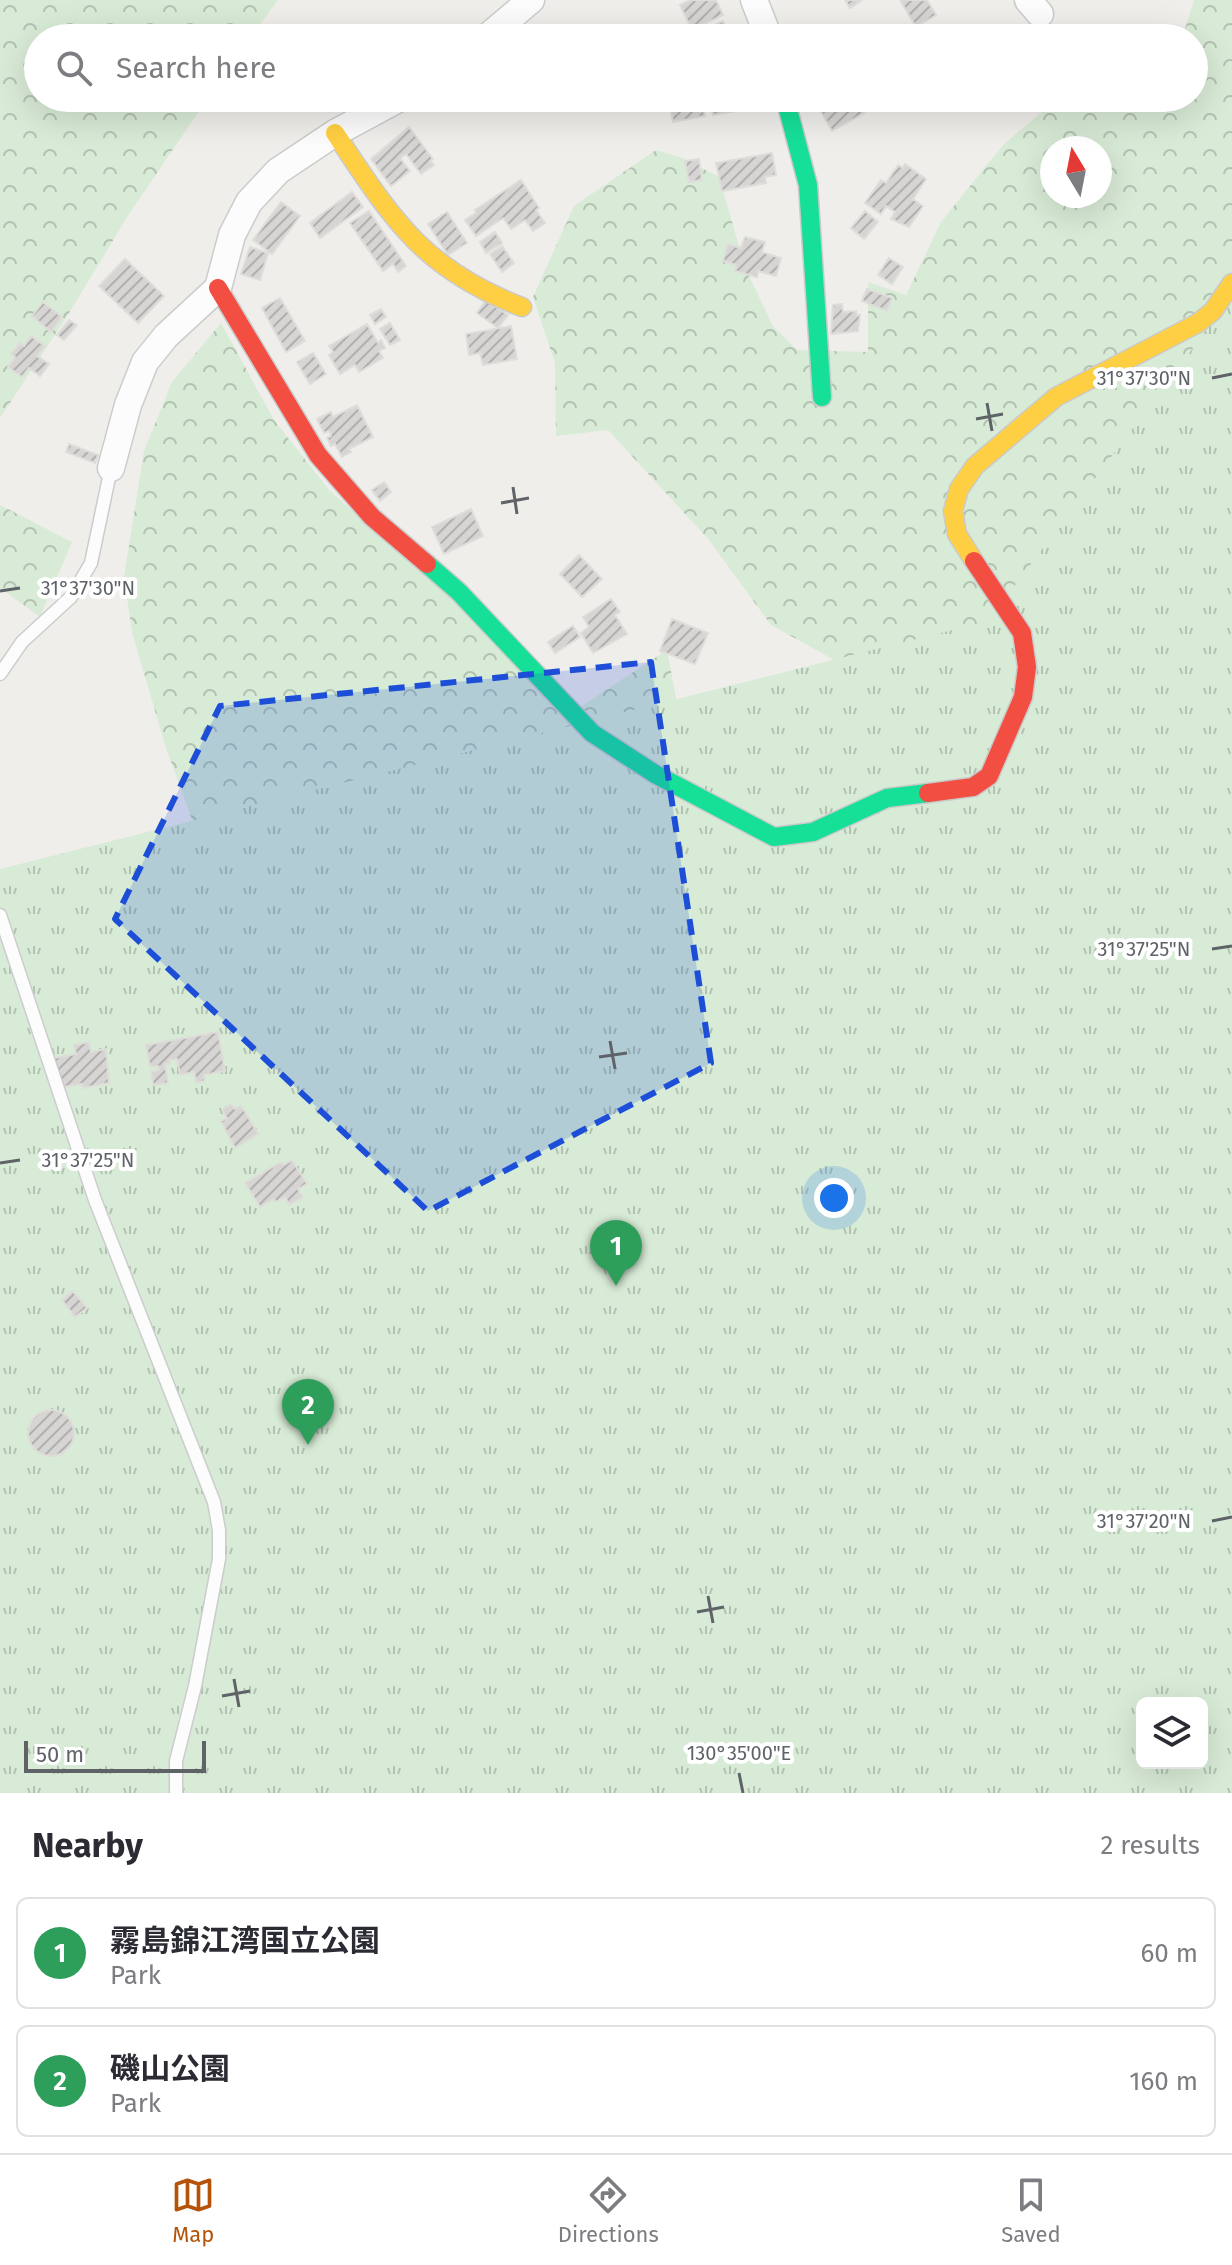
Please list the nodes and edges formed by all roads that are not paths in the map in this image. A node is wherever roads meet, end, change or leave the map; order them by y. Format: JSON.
{"nodes":[{"id":1,"x":531,"y":0,"type":"edge"},
{"id":2,"x":754,"y":0,"type":"edge"},
{"id":3,"x":503,"y":24,"type":"edge"},
{"id":4,"x":763,"y":24,"type":"edge"},
{"id":5,"x":374,"y":112,"type":"edge"},
{"id":6,"x":789,"y":112,"type":"edge"},
{"id":7,"x":335,"y":133,"type":"junction"},
{"id":8,"x":1232,"y":283,"type":"edge"},
{"id":9,"x":218,"y":288,"type":"junction"},
{"id":10,"x":522,"y":307,"type":"dead end"},
{"id":11,"x":822,"y":397,"type":"dead end"},
{"id":12,"x":111,"y":468,"type":"joint"},
{"id":13,"x":0,"y":674,"type":"edge"},
{"id":14,"x":0,"y":915,"type":"edge"},
{"id":15,"x":176,"y":1793,"type":"edge"}],
"edges":[{"from":1,"to":3,"type":"street"},
{"from":2,"to":4,"type":"street"},
{"from":5,"to":7,"type":"street"},
{"from":6,"to":11,"type":"street"},
{"from":7,"to":9,"type":"street"},
{"from":7,"to":10,"type":"street"},
{"from":8,"to":9,"type":"street"},
{"from":9,"to":12,"type":"street"},
{"from":12,"to":13,"type":"lane"},
{"from":14,"to":15,"type":"lane"}]}
